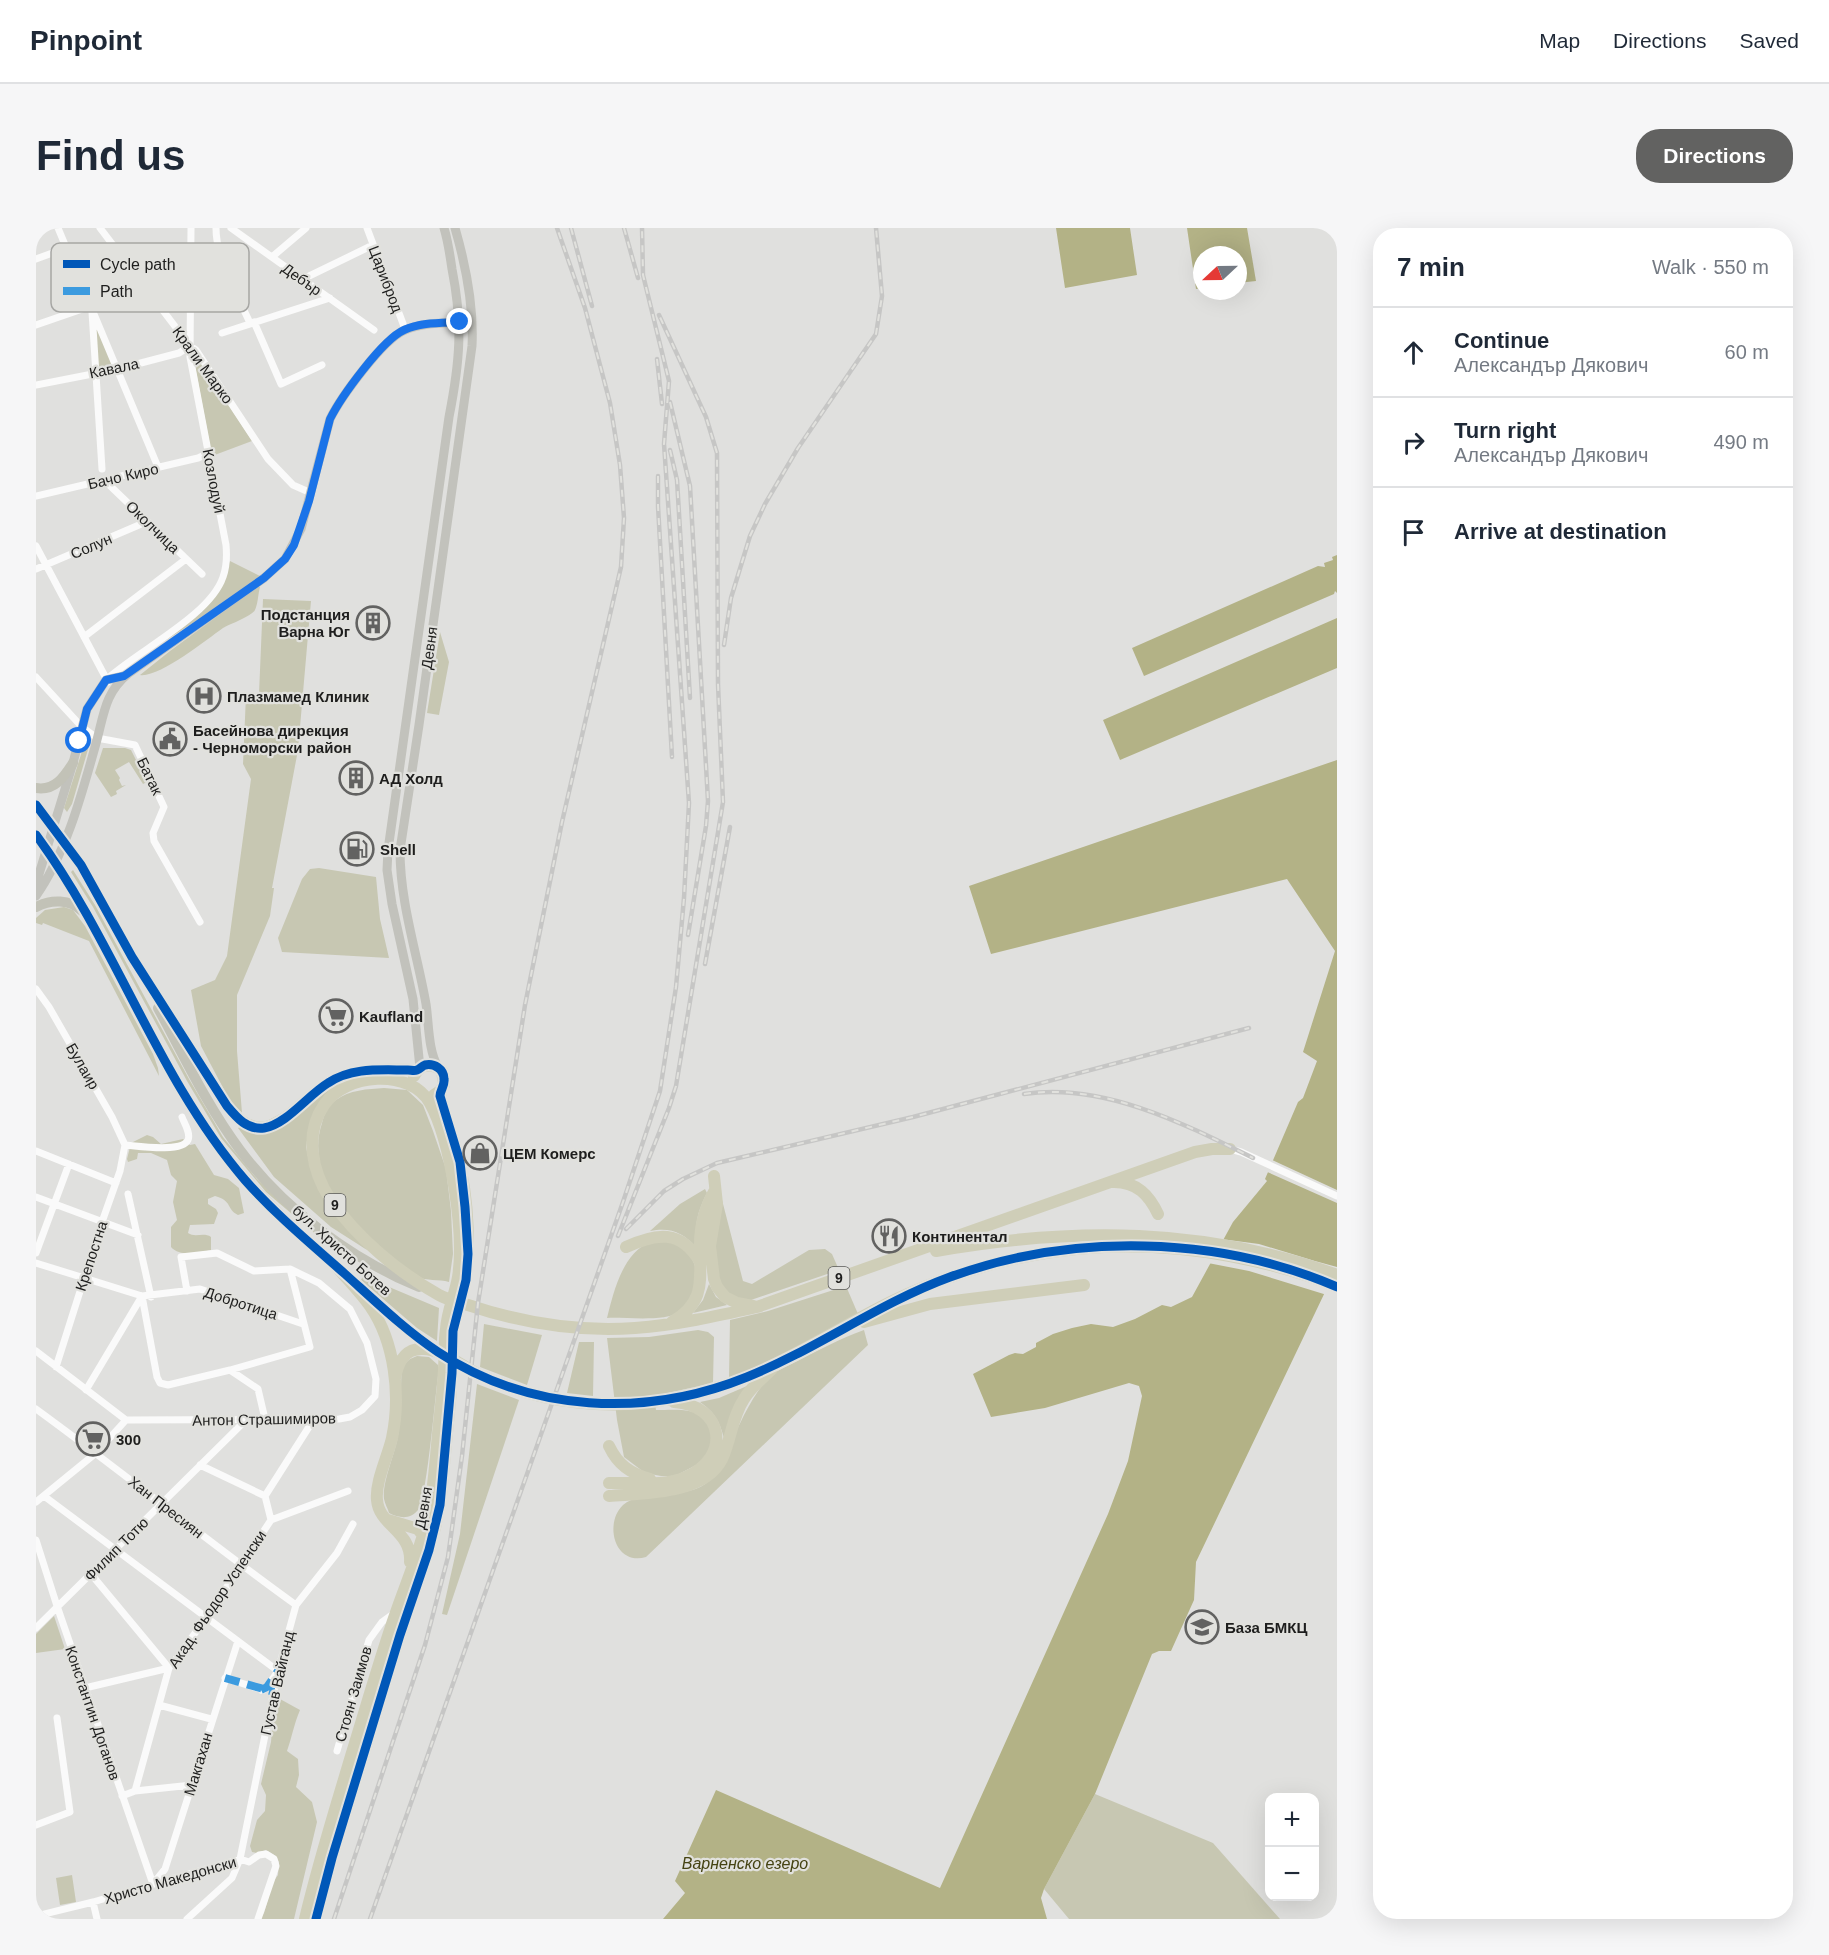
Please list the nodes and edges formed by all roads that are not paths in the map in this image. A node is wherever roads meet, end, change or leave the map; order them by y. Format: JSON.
{"nodes":[{"id":1,"x":58,"y":228,"type":"edge"},
{"id":2,"x":100,"y":228,"type":"edge"},
{"id":3,"x":191,"y":228,"type":"edge"},
{"id":4,"x":216,"y":228,"type":"edge"},
{"id":5,"x":231,"y":228,"type":"edge"},
{"id":6,"x":306,"y":228,"type":"edge"},
{"id":7,"x":367,"y":228,"type":"edge"},
{"id":8,"x":444,"y":228,"type":"edge"},
{"id":9,"x":455,"y":228,"type":"edge"},
{"id":10,"x":64,"y":243,"type":"edge"},
{"id":11,"x":111,"y":243,"type":"edge"},
{"id":12,"x":191,"y":243,"type":"edge"},
{"id":13,"x":219,"y":243,"type":"edge"},
{"id":14,"x":374,"y":245,"type":"junction"},
{"id":15,"x":51,"y":254,"type":"edge"},
{"id":16,"x":272,"y":257,"type":"junction"},
{"id":17,"x":36,"y":259,"type":"edge"},
{"id":18,"x":303,"y":279,"type":"junction"},
{"id":19,"x":330,"y":298,"type":"junction"},
{"id":20,"x":74,"y":312,"type":"edge"},
{"id":21,"x":91,"y":312,"type":"edge"},
{"id":22,"x":94,"y":312,"type":"edge"},
{"id":23,"x":164,"y":312,"type":"edge"},
{"id":24,"x":190,"y":312,"type":"edge"},
{"id":25,"x":246,"y":312,"type":"edge"},
{"id":26,"x":473,"y":321,"type":"junction"},
{"id":27,"x":460,"y":322,"type":"junction"},
{"id":28,"x":252,"y":323,"type":"junction"},
{"id":29,"x":36,"y":325,"type":"edge"},
{"id":30,"x":374,"y":330,"type":"dead end"},
{"id":31,"x":405,"y":330,"type":"junction"},
{"id":32,"x":222,"y":333,"type":"dead end"},
{"id":33,"x":190,"y":346,"type":"junction"},
{"id":34,"x":322,"y":365,"type":"dead end"},
{"id":35,"x":118,"y":369,"type":"junction"},
{"id":36,"x":95,"y":372,"type":"junction"},
{"id":37,"x":36,"y":385,"type":"edge"},
{"id":38,"x":209,"y":453,"type":"junction"},
{"id":39,"x":158,"y":467,"type":"junction"},
{"id":40,"x":102,"y":469,"type":"dead end"},
{"id":41,"x":104,"y":480,"type":"junction"},
{"id":42,"x":311,"y":493,"type":"junction"},
{"id":43,"x":36,"y":496,"type":"edge"},
{"id":44,"x":146,"y":522,"type":"junction"},
{"id":45,"x":36,"y":546,"type":"edge"},
{"id":46,"x":186,"y":559,"type":"junction"},
{"id":47,"x":46,"y":565,"type":"junction"},
{"id":48,"x":36,"y":569,"type":"edge"},
{"id":49,"x":202,"y":574,"type":"dead end"},
{"id":50,"x":84,"y":637,"type":"junction"},
{"id":51,"x":124,"y":676,"type":"junction"},
{"id":52,"x":36,"y":677,"type":"edge"},
{"id":53,"x":106,"y":680,"type":"junction"},
{"id":54,"x":113,"y":690,"type":"junction"},
{"id":55,"x":82,"y":727,"type":"junction"},
{"id":56,"x":97,"y":738,"type":"junction"},
{"id":57,"x":74,"y":763,"type":"junction"},
{"id":58,"x":36,"y":788,"type":"edge"},
{"id":59,"x":36,"y":805,"type":"edge"},
{"id":60,"x":53,"y":826,"type":"junction"},
{"id":61,"x":36,"y":835,"type":"edge"},
{"id":62,"x":64,"y":841,"type":"junction"},
{"id":63,"x":46,"y":849,"type":"junction"},
{"id":64,"x":55,"y":861,"type":"junction"},
{"id":65,"x":36,"y":884,"type":"edge"},
{"id":66,"x":36,"y":896,"type":"edge"},
{"id":67,"x":36,"y":907,"type":"edge"},
{"id":68,"x":85,"y":914,"type":"junction"},
{"id":69,"x":200,"y":922,"type":"dead end"},
{"id":70,"x":132,"y":957,"type":"junction"},
{"id":71,"x":36,"y":989,"type":"edge"},
{"id":72,"x":438,"y":1067,"type":"junction"},
{"id":73,"x":419,"y":1069,"type":"junction"},
{"id":74,"x":419,"y":1091,"type":"junction"},
{"id":75,"x":440,"y":1091,"type":"junction"},
{"id":76,"x":182,"y":1117,"type":"dead end"},
{"id":77,"x":126,"y":1145,"type":"junction"},
{"id":78,"x":1230,"y":1149,"type":"joint"},
{"id":79,"x":36,"y":1151,"type":"edge"},
{"id":80,"x":69,"y":1164,"type":"junction"},
{"id":81,"x":714,"y":1176,"type":"dead end"},
{"id":82,"x":116,"y":1183,"type":"junction"},
{"id":83,"x":1107,"y":1183,"type":"junction"},
{"id":84,"x":715,"y":1190,"type":"junction"},
{"id":85,"x":128,"y":1194,"type":"dead end"},
{"id":86,"x":1337,"y":1196,"type":"edge"},
{"id":87,"x":36,"y":1197,"type":"edge"},
{"id":88,"x":54,"y":1204,"type":"junction"},
{"id":89,"x":1158,"y":1214,"type":"dead end"},
{"id":90,"x":102,"y":1222,"type":"junction"},
{"id":91,"x":138,"y":1235,"type":"junction"},
{"id":92,"x":626,"y":1247,"type":"dead end"},
{"id":93,"x":36,"y":1253,"type":"edge"},
{"id":94,"x":900,"y":1257,"type":"junction"},
{"id":95,"x":36,"y":1263,"type":"edge"},
{"id":96,"x":701,"y":1264,"type":"junction"},
{"id":97,"x":337,"y":1267,"type":"junction"},
{"id":98,"x":290,"y":1269,"type":"junction"},
{"id":99,"x":1337,"y":1275,"type":"edge"},
{"id":100,"x":84,"y":1278,"type":"junction"},
{"id":101,"x":1084,"y":1285,"type":"dead end"},
{"id":102,"x":1337,"y":1287,"type":"edge"},
{"id":103,"x":187,"y":1291,"type":"junction"},
{"id":104,"x":142,"y":1296,"type":"junction"},
{"id":105,"x":442,"y":1296,"type":"junction"},
{"id":106,"x":151,"y":1297,"type":"junction"},
{"id":107,"x":757,"y":1307,"type":"junction"},
{"id":108,"x":303,"y":1324,"type":"junction"},
{"id":109,"x":664,"y":1325,"type":"junction"},
{"id":110,"x":835,"y":1333,"type":"junction"},
{"id":111,"x":435,"y":1350,"type":"junction"},
{"id":112,"x":36,"y":1351,"type":"edge"},
{"id":113,"x":780,"y":1362,"type":"junction"},
{"id":114,"x":56,"y":1367,"type":"junction"},
{"id":115,"x":230,"y":1370,"type":"junction"},
{"id":116,"x":395,"y":1378,"type":"junction"},
{"id":117,"x":86,"y":1390,"type":"junction"},
{"id":118,"x":658,"y":1402,"type":"junction"},
{"id":119,"x":36,"y":1409,"type":"edge"},
{"id":120,"x":247,"y":1419,"type":"junction"},
{"id":121,"x":265,"y":1419,"type":"junction"},
{"id":122,"x":314,"y":1419,"type":"junction"},
{"id":123,"x":126,"y":1420,"type":"junction"},
{"id":124,"x":609,"y":1446,"type":"dead end"},
{"id":125,"x":96,"y":1453,"type":"junction"},
{"id":126,"x":200,"y":1465,"type":"junction"},
{"id":127,"x":660,"y":1482,"type":"junction"},
{"id":128,"x":609,"y":1483,"type":"dead end"},
{"id":129,"x":348,"y":1491,"type":"dead end"},
{"id":130,"x":44,"y":1496,"type":"junction"},
{"id":131,"x":265,"y":1496,"type":"junction"},
{"id":132,"x":609,"y":1496,"type":"dead end"},
{"id":133,"x":432,"y":1497,"type":"junction"},
{"id":134,"x":36,"y":1502,"type":"edge"},
{"id":135,"x":161,"y":1503,"type":"junction"},
{"id":136,"x":271,"y":1520,"type":"junction"},
{"id":137,"x":353,"y":1524,"type":"dead end"},
{"id":138,"x":395,"y":1525,"type":"junction"},
{"id":139,"x":435,"y":1528,"type":"junction"},
{"id":140,"x":423,"y":1535,"type":"junction"},
{"id":141,"x":36,"y":1540,"type":"edge"},
{"id":142,"x":116,"y":1550,"type":"junction"},
{"id":143,"x":429,"y":1550,"type":"junction"},
{"id":144,"x":240,"y":1565,"type":"junction"},
{"id":145,"x":410,"y":1571,"type":"junction"},
{"id":146,"x":91,"y":1574,"type":"junction"},
{"id":147,"x":296,"y":1605,"type":"junction"},
{"id":148,"x":57,"y":1606,"type":"junction"},
{"id":149,"x":396,"y":1613,"type":"junction"},
{"id":150,"x":207,"y":1617,"type":"junction"},
{"id":151,"x":36,"y":1628,"type":"edge"},
{"id":152,"x":238,"y":1641,"type":"junction"},
{"id":153,"x":169,"y":1668,"type":"junction"},
{"id":154,"x":278,"y":1671,"type":"junction"},
{"id":155,"x":225,"y":1678,"type":"junction"},
{"id":156,"x":86,"y":1688,"type":"junction"},
{"id":157,"x":261,"y":1690,"type":"junction"},
{"id":158,"x":274,"y":1692,"type":"junction"},
{"id":159,"x":159,"y":1705,"type":"junction"},
{"id":160,"x":57,"y":1718,"type":"dead end"},
{"id":161,"x":211,"y":1719,"type":"junction"},
{"id":162,"x":337,"y":1751,"type":"dead end"},
{"id":163,"x":192,"y":1785,"type":"junction"},
{"id":164,"x":135,"y":1791,"type":"junction"},
{"id":165,"x":122,"y":1796,"type":"junction"},
{"id":166,"x":36,"y":1825,"type":"edge"},
{"id":167,"x":240,"y":1859,"type":"junction"},
{"id":168,"x":153,"y":1884,"type":"junction"},
{"id":169,"x":93,"y":1902,"type":"junction"},
{"id":170,"x":36,"y":1916,"type":"edge"},
{"id":171,"x":97,"y":1919,"type":"edge"},
{"id":172,"x":187,"y":1919,"type":"edge"},
{"id":173,"x":258,"y":1919,"type":"edge"},
{"id":174,"x":305,"y":1919,"type":"edge"},
{"id":175,"x":316,"y":1919,"type":"edge"}],
"edges":[{"from":1,"to":10,"type":"street"},
{"from":2,"to":11,"type":"street","name":"Крали Марко"},
{"from":3,"to":12,"type":"street","name":"Козлодуй"},
{"from":4,"to":13,"type":"street"},
{"from":5,"to":16,"type":"street","name":"Дебър"},
{"from":6,"to":16,"type":"street"},
{"from":7,"to":14,"type":"street","name":"Цариброд"},
{"from":8,"to":27,"type":"main road","name":"Девня"},
{"from":9,"to":26,"type":"main road","name":"Девня"},
{"from":14,"to":18,"type":"street"},
{"from":14,"to":31,"type":"street","name":"Цариброд"},
{"from":15,"to":17,"type":"street"},
{"from":16,"to":18,"type":"street","name":"Дебър"},
{"from":18,"to":19,"type":"street","name":"Дебър"},
{"from":19,"to":28,"type":"street"},
{"from":19,"to":30,"type":"street","name":"Дебър"},
{"from":20,"to":29,"type":"street"},
{"from":21,"to":36,"type":"street"},
{"from":22,"to":35,"type":"street"},
{"from":23,"to":33,"type":"street","name":"Крали Марко"},
{"from":24,"to":33,"type":"street","name":"Козлодуй"},
{"from":25,"to":28,"type":"street"},
{"from":26,"to":27,"type":"main road"},
{"from":26,"to":72,"type":"main road","name":"Девня"},
{"from":27,"to":31,"type":"main road"},
{"from":27,"to":73,"type":"main road","name":"Девня"},
{"from":28,"to":32,"type":"street"},
{"from":28,"to":34,"type":"street"},
{"from":31,"to":42,"type":"main road"},
{"from":33,"to":35,"type":"street","name":"Кавала"},
{"from":33,"to":38,"type":"street","name":"Козлодуй"},
{"from":33,"to":42,"type":"street","name":"Крали Марко"},
{"from":35,"to":36,"type":"street","name":"Кавала"},
{"from":35,"to":39,"type":"street"},
{"from":36,"to":37,"type":"street","name":"Кавала"},
{"from":36,"to":40,"type":"street"},
{"from":38,"to":39,"type":"street","name":"Бачо Киро"},
{"from":38,"to":53,"type":"street","name":"Козлодуй"},
{"from":39,"to":41,"type":"street","name":"Бачо Киро"},
{"from":41,"to":43,"type":"street","name":"Бачо Киро"},
{"from":41,"to":44,"type":"street","name":"Околчица"},
{"from":42,"to":51,"type":"main road"},
{"from":44,"to":46,"type":"street","name":"Околчица"},
{"from":44,"to":47,"type":"street","name":"Солун"},
{"from":45,"to":47,"type":"street"},
{"from":46,"to":49,"type":"street","name":"Околчица"},
{"from":46,"to":50,"type":"street"},
{"from":47,"to":48,"type":"street","name":"Солун"},
{"from":47,"to":50,"type":"street"},
{"from":50,"to":53,"type":"street"},
{"from":51,"to":53,"type":"main road"},
{"from":51,"to":54,"type":"main road"},
{"from":52,"to":55,"type":"street","name":"Батак"},
{"from":53,"to":54,"type":"street"},
{"from":53,"to":55,"type":"main road"},
{"from":54,"to":56,"type":"main road"},
{"from":55,"to":56,"type":"street","name":"Батак"},
{"from":55,"to":57,"type":"main road"},
{"from":56,"to":62,"type":"main road"},
{"from":56,"to":69,"type":"street","name":"Батак"},
{"from":57,"to":58,"type":"main road"},
{"from":57,"to":60,"type":"main road"},
{"from":59,"to":60,"type":"main road","name":"бул. Христо Ботев"},
{"from":60,"to":62,"type":"main road","name":"бул. Христо Ботев"},
{"from":60,"to":63,"type":"main road"},
{"from":61,"to":63,"type":"main road","name":"бул. Христо Ботев"},
{"from":62,"to":64,"type":"main road"},
{"from":62,"to":70,"type":"main road","name":"бул. Христо Ботев"},
{"from":63,"to":64,"type":"main road","name":"бул. Христо Ботев"},
{"from":63,"to":65,"type":"main road"},
{"from":64,"to":66,"type":"main road"},
{"from":64,"to":68,"type":"main road","name":"бул. Христо Ботев"},
{"from":67,"to":68,"type":"main road"},
{"from":68,"to":97,"type":"main road","name":"бул. Христо Ботев"},
{"from":70,"to":73,"type":"highway"},
{"from":70,"to":105,"type":"main road","name":"бул. Христо Ботев"},
{"from":71,"to":77,"type":"street","name":"Булаир"},
{"from":72,"to":73,"type":"highway"},
{"from":72,"to":75,"type":"highway"},
{"from":73,"to":74,"type":"highway"},
{"from":74,"to":75,"type":"highway"},
{"from":74,"to":105,"type":"highway","number":"9"},
{"from":74,"to":133,"type":"highway","name":"Девня"},
{"from":75,"to":139,"type":"highway","name":"Девня"},
{"from":76,"to":77,"type":"street"},
{"from":77,"to":82,"type":"street","name":"Крепостна"},
{"from":78,"to":83,"type":"highway"},
{"from":78,"to":86,"type":"street"},
{"from":79,"to":80,"type":"street"},
{"from":80,"to":82,"type":"street"},
{"from":80,"to":88,"type":"street"},
{"from":81,"to":84,"type":"highway"},
{"from":82,"to":90,"type":"street","name":"Крепостна"},
{"from":83,"to":89,"type":"highway"},
{"from":83,"to":94,"type":"highway"},
{"from":84,"to":96,"type":"highway"},
{"from":84,"to":107,"type":"highway"},
{"from":85,"to":91,"type":"street"},
{"from":87,"to":88,"type":"street"},
{"from":88,"to":90,"type":"street"},
{"from":88,"to":93,"type":"street"},
{"from":90,"to":91,"type":"street"},
{"from":90,"to":100,"type":"street","name":"Крепостна"},
{"from":91,"to":106,"type":"street"},
{"from":92,"to":96,"type":"highway"},
{"from":94,"to":99,"type":"highway","number":"9"},
{"from":94,"to":107,"type":"highway","name":"бул. Христо Ботев","number":"9"},
{"from":95,"to":100,"type":"street","name":"Добротица"},
{"from":96,"to":109,"type":"highway"},
{"from":97,"to":111,"type":"main road","name":"бул. Христо Ботев"},
{"from":97,"to":116,"type":"highway"},
{"from":98,"to":103,"type":"street","name":"Антон Страшимиров"},
{"from":98,"to":108,"type":"street"},
{"from":98,"to":122,"type":"street","name":"Антон Страшимиров"},
{"from":100,"to":104,"type":"street","name":"Добротица"},
{"from":100,"to":114,"type":"street","name":"Крепостна"},
{"from":101,"to":110,"type":"highway"},
{"from":102,"to":110,"type":"highway"},
{"from":103,"to":106,"type":"street","name":"Добротица"},
{"from":103,"to":108,"type":"street","name":"Добротица"},
{"from":104,"to":106,"type":"street","name":"Добротица"},
{"from":104,"to":115,"type":"street"},
{"from":104,"to":117,"type":"street"},
{"from":105,"to":109,"type":"highway","name":"бул. Христо Ботев","number":"9"},
{"from":107,"to":109,"type":"highway","name":"бул. Христо Ботев","number":"9"},
{"from":108,"to":115,"type":"street"},
{"from":110,"to":113,"type":"highway","name":"бул. Христо Ботев"},
{"from":111,"to":116,"type":"highway"},
{"from":111,"to":118,"type":"highway","name":"бул. Христо Ботев"},
{"from":112,"to":114,"type":"street"},
{"from":113,"to":118,"type":"highway","name":"бул. Христо Ботев"},
{"from":113,"to":132,"type":"highway"},
{"from":114,"to":117,"type":"street"},
{"from":115,"to":121,"type":"street"},
{"from":116,"to":138,"type":"highway"},
{"from":117,"to":123,"type":"street"},
{"from":118,"to":127,"type":"highway"},
{"from":119,"to":125,"type":"street","name":"Хан Пресиян"},
{"from":120,"to":121,"type":"street","name":"Антон Страшимиров"},
{"from":120,"to":123,"type":"street","name":"Антон Страшимиров"},
{"from":120,"to":126,"type":"street","name":"Филип Тотю"},
{"from":121,"to":122,"type":"street","name":"Антон Страшимиров"},
{"from":122,"to":131,"type":"street"},
{"from":123,"to":125,"type":"street"},
{"from":124,"to":127,"type":"highway"},
{"from":125,"to":130,"type":"street"},
{"from":125,"to":135,"type":"street","name":"Хан Пресиян"},
{"from":126,"to":131,"type":"street"},
{"from":126,"to":135,"type":"street","name":"Филип Тотю"},
{"from":127,"to":128,"type":"highway"},
{"from":129,"to":136,"type":"street"},
{"from":130,"to":134,"type":"street"},
{"from":130,"to":142,"type":"street"},
{"from":131,"to":136,"type":"street","name":"Акад. Фьодор Успенски"},
{"from":133,"to":138,"type":"highway"},
{"from":133,"to":140,"type":"highway","name":"Девня"},
{"from":135,"to":142,"type":"street","name":"Филип Тотю"},
{"from":135,"to":144,"type":"street","name":"Хан Пресиян"},
{"from":136,"to":144,"type":"street","name":"Акад. Фьодор Успенски"},
{"from":137,"to":147,"type":"street","name":"Густав Вайганд"},
{"from":138,"to":140,"type":"highway"},
{"from":138,"to":145,"type":"highway"},
{"from":139,"to":140,"type":"highway"},
{"from":139,"to":143,"type":"highway","name":"Девня"},
{"from":140,"to":143,"type":"highway"},
{"from":140,"to":145,"type":"highway","name":"Девня"},
{"from":141,"to":148,"type":"street","name":"Константин Доганов"},
{"from":142,"to":146,"type":"street","name":"Филип Тотю"},
{"from":142,"to":150,"type":"street"},
{"from":143,"to":175,"type":"highway","name":"Девня"},
{"from":144,"to":147,"type":"street","name":"Хан Пресиян"},
{"from":144,"to":150,"type":"street","name":"Акад. Фьодор Успенски"},
{"from":145,"to":149,"type":"highway","name":"Девня"},
{"from":146,"to":148,"type":"street","name":"Филип Тотю"},
{"from":146,"to":153,"type":"street"},
{"from":147,"to":154,"type":"street","name":"Густав Вайганд"},
{"from":148,"to":151,"type":"street","name":"Филип Тотю"},
{"from":148,"to":156,"type":"street","name":"Константин Доганов"},
{"from":149,"to":162,"type":"street","name":"Стоян Заимов"},
{"from":149,"to":174,"type":"highway","name":"Девня"},
{"from":150,"to":152,"type":"street"},
{"from":150,"to":153,"type":"street","name":"Акад. Фьодор Успенски"},
{"from":152,"to":154,"type":"street"},
{"from":152,"to":155,"type":"street","name":"Макгахан"},
{"from":153,"to":156,"type":"street"},
{"from":153,"to":159,"type":"street","name":"Акад. Фьодор Успенски"},
{"from":154,"to":157,"type":"street"},
{"from":154,"to":158,"type":"street","name":"Густав Вайганд"},
{"from":155,"to":157,"type":"street"},
{"from":155,"to":161,"type":"street","name":"Макгахан"},
{"from":156,"to":165,"type":"street","name":"Константин Доганов"},
{"from":157,"to":158,"type":"street"},
{"from":158,"to":167,"type":"street","name":"Густав Вайганд"},
{"from":159,"to":161,"type":"street"},
{"from":159,"to":164,"type":"street","name":"Акад. Фьодор Успенски"},
{"from":160,"to":166,"type":"street"},
{"from":161,"to":163,"type":"street","name":"Макгахан"},
{"from":163,"to":164,"type":"street"},
{"from":163,"to":168,"type":"street","name":"Макгахан"},
{"from":164,"to":165,"type":"street"},
{"from":165,"to":168,"type":"street","name":"Константин Доганов"},
{"from":167,"to":168,"type":"street","name":"Христо Македонски"},
{"from":167,"to":172,"type":"street","name":"Густав Вайганд"},
{"from":167,"to":173,"type":"street","name":"Христо Македонски"},
{"from":168,"to":169,"type":"street","name":"Христо Македонски"},
{"from":169,"to":170,"type":"street","name":"Христо Македонски"},
{"from":169,"to":171,"type":"street"}]}
